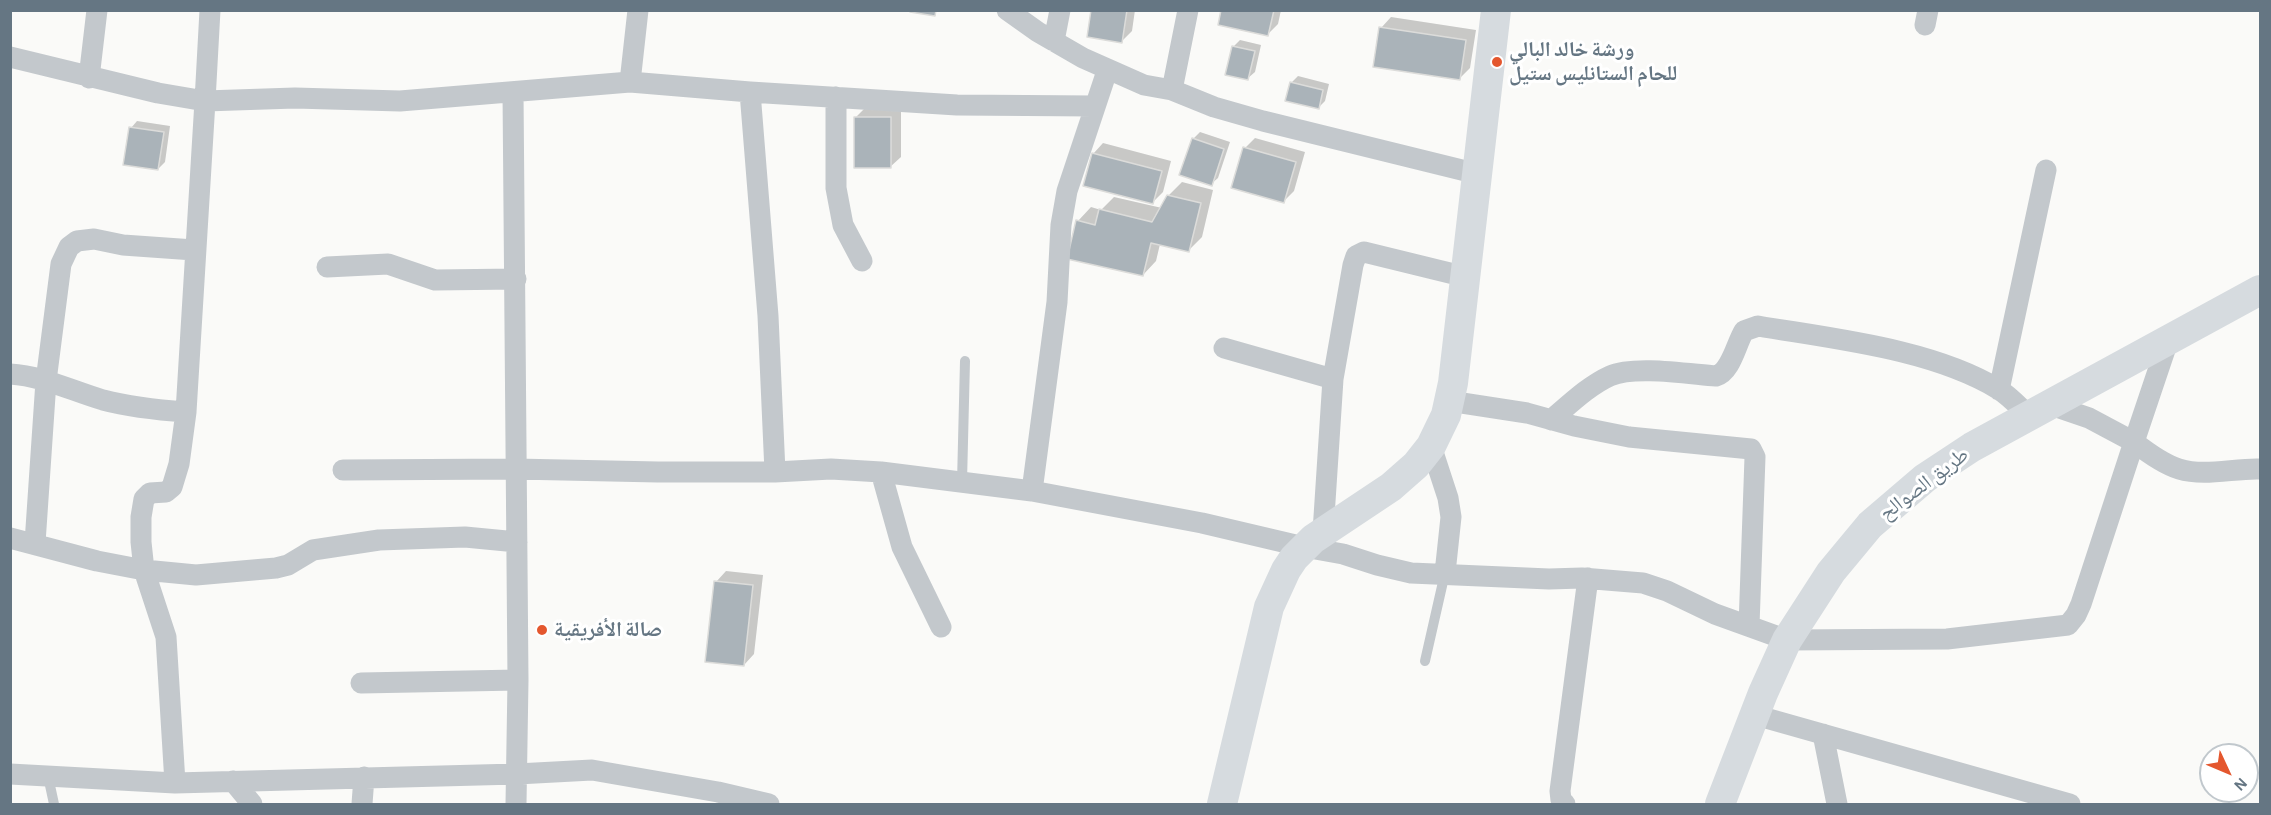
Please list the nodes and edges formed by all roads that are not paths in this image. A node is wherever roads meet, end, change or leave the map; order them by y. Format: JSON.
{"nodes":[{"id":1,"x":97,"y":10,"type":"edge"},
{"id":2,"x":210,"y":10,"type":"edge"},
{"id":3,"x":638,"y":10,"type":"edge"},
{"id":4,"x":1007,"y":10,"type":"edge"},
{"id":5,"x":1060,"y":10,"type":"edge"},
{"id":6,"x":1188,"y":10,"type":"edge"},
{"id":7,"x":1496,"y":10,"type":"edge"},
{"id":8,"x":1054,"y":41,"type":"junction"},
{"id":9,"x":10,"y":57,"type":"edge"},
{"id":10,"x":1107,"y":71,"type":"junction"},
{"id":11,"x":88,"y":78,"type":"junction"},
{"id":12,"x":630,"y":82,"type":"junction"},
{"id":13,"x":1172,"y":90,"type":"junction"},
{"id":14,"x":513,"y":92,"type":"junction"},
{"id":15,"x":750,"y":93,"type":"junction"},
{"id":16,"x":836,"y":97,"type":"junction"},
{"id":17,"x":205,"y":101,"type":"junction"},
{"id":18,"x":1094,"y":106,"type":"junction"},
{"id":19,"x":2046,"y":170,"type":"dead end"},
{"id":20,"x":1478,"y":174,"type":"junction"},
{"id":21,"x":194,"y":250,"type":"junction"},
{"id":22,"x":862,"y":261,"type":"dead end"},
{"id":23,"x":327,"y":267,"type":"dead end"},
{"id":24,"x":1466,"y":278,"type":"junction"},
{"id":25,"x":516,"y":279,"type":"junction"},
{"id":26,"x":2260,"y":290,"type":"edge"},
{"id":27,"x":2168,"y":341,"type":"junction"},
{"id":28,"x":1224,"y":348,"type":"dead end"},
{"id":29,"x":965,"y":361,"type":"dead end"},
{"id":30,"x":10,"y":374,"type":"edge"},
{"id":31,"x":1333,"y":380,"type":"junction"},
{"id":32,"x":46,"y":381,"type":"junction"},
{"id":33,"x":1999,"y":390,"type":"junction"},
{"id":34,"x":1449,"y":401,"type":"junction"},
{"id":35,"x":2041,"y":411,"type":"junction"},
{"id":36,"x":186,"y":412,"type":"junction"},
{"id":37,"x":1551,"y":420,"type":"junction"},
{"id":38,"x":2134,"y":442,"type":"junction"},
{"id":39,"x":1431,"y":447,"type":"junction"},
{"id":40,"x":515,"y":469,"type":"junction"},
{"id":41,"x":2260,"y":469,"type":"edge"},
{"id":42,"x":343,"y":470,"type":"dead end"},
{"id":43,"x":775,"y":472,"type":"junction"},
{"id":44,"x":881,"y":472,"type":"junction"},
{"id":45,"x":962,"y":482,"type":"junction"},
{"id":46,"x":1032,"y":491,"type":"junction"},
{"id":47,"x":10,"y":538,"type":"edge"},
{"id":48,"x":1313,"y":539,"type":"junction"},
{"id":49,"x":518,"y":542,"type":"junction"},
{"id":50,"x":35,"y":543,"type":"junction"},
{"id":51,"x":144,"y":570,"type":"junction"},
{"id":52,"x":1445,"y":573,"type":"junction"},
{"id":53,"x":1588,"y":578,"type":"junction"},
{"id":54,"x":1749,"y":626,"type":"junction"},
{"id":55,"x":942,"y":627,"type":"dead end"},
{"id":56,"x":1787,"y":640,"type":"junction"},
{"id":57,"x":1425,"y":661,"type":"dead end"},
{"id":58,"x":518,"y":680,"type":"junction"},
{"id":59,"x":361,"y":683,"type":"dead end"},
{"id":60,"x":1755,"y":715,"type":"junction"},
{"id":61,"x":1823,"y":734,"type":"junction"},
{"id":62,"x":10,"y":774,"type":"edge"},
{"id":63,"x":517,"y":774,"type":"junction"},
{"id":64,"x":48,"y":776,"type":"junction"},
{"id":65,"x":364,"y":777,"type":"junction"},
{"id":66,"x":233,"y":782,"type":"junction"},
{"id":67,"x":175,"y":783,"type":"junction"},
{"id":68,"x":716,"y":798,"type":"edge"},
{"id":69,"x":54,"y":804,"type":"edge"},
{"id":70,"x":252,"y":804,"type":"edge"},
{"id":71,"x":362,"y":804,"type":"edge"},
{"id":72,"x":516,"y":804,"type":"edge"},
{"id":73,"x":769,"y":804,"type":"edge"},
{"id":74,"x":1222,"y":804,"type":"edge"},
{"id":75,"x":1565,"y":804,"type":"edge"},
{"id":76,"x":1720,"y":804,"type":"edge"},
{"id":77,"x":1837,"y":804,"type":"edge"},
{"id":78,"x":2070,"y":804,"type":"edge"}],
"edges":[{"from":1,"to":11,"type":"street"},
{"from":2,"to":17,"type":"street"},
{"from":3,"to":12,"type":"street"},
{"from":4,"to":8,"type":"street"},
{"from":5,"to":8,"type":"street"},
{"from":6,"to":13,"type":"street"},
{"from":7,"to":20,"type":"street"},
{"from":8,"to":10,"type":"street"},
{"from":9,"to":11,"type":"street"},
{"from":10,"to":13,"type":"street"},
{"from":10,"to":18,"type":"street"},
{"from":11,"to":17,"type":"street"},
{"from":12,"to":14,"type":"street"},
{"from":12,"to":15,"type":"street"},
{"from":13,"to":20,"type":"street"},
{"from":14,"to":17,"type":"street"},
{"from":14,"to":25,"type":"street"},
{"from":15,"to":16,"type":"street"},
{"from":15,"to":43,"type":"street"},
{"from":16,"to":18,"type":"street"},
{"from":16,"to":22,"type":"street"},
{"from":17,"to":21,"type":"street"},
{"from":18,"to":46,"type":"street"},
{"from":19,"to":33,"type":"street"},
{"from":20,"to":24,"type":"street"},
{"from":21,"to":32,"type":"street"},
{"from":21,"to":36,"type":"street"},
{"from":23,"to":25,"type":"street"},
{"from":24,"to":31,"type":"street"},
{"from":24,"to":34,"type":"street"},
{"from":25,"to":40,"type":"street"},
{"from":26,"to":27,"type":"street","name":"طريق الصوالح"},
{"from":27,"to":35,"type":"street","name":"طريق الصوالح"},
{"from":27,"to":38,"type":"street"},
{"from":28,"to":31,"type":"street"},
{"from":29,"to":45,"type":"lane"},
{"from":30,"to":32,"type":"street"},
{"from":31,"to":48,"type":"street"},
{"from":32,"to":36,"type":"street"},
{"from":32,"to":50,"type":"street"},
{"from":33,"to":35,"type":"street"},
{"from":33,"to":37,"type":"street"},
{"from":34,"to":37,"type":"street"},
{"from":34,"to":39,"type":"street"},
{"from":35,"to":38,"type":"street"},
{"from":35,"to":56,"type":"street","name":"طريق الصوالح"},
{"from":36,"to":51,"type":"street"},
{"from":37,"to":54,"type":"street"},
{"from":38,"to":41,"type":"street"},
{"from":38,"to":56,"type":"street"},
{"from":39,"to":48,"type":"street"},
{"from":39,"to":52,"type":"street"},
{"from":40,"to":42,"type":"street"},
{"from":40,"to":43,"type":"street"},
{"from":40,"to":49,"type":"street"},
{"from":43,"to":44,"type":"street"},
{"from":44,"to":45,"type":"street"},
{"from":44,"to":55,"type":"street"},
{"from":45,"to":46,"type":"street"},
{"from":46,"to":48,"type":"street"},
{"from":47,"to":50,"type":"street"},
{"from":48,"to":52,"type":"street"},
{"from":48,"to":74,"type":"street"},
{"from":49,"to":51,"type":"street"},
{"from":49,"to":58,"type":"street"},
{"from":50,"to":51,"type":"street"},
{"from":51,"to":67,"type":"street"},
{"from":52,"to":53,"type":"street"},
{"from":52,"to":57,"type":"lane"},
{"from":53,"to":54,"type":"street"},
{"from":53,"to":75,"type":"street"},
{"from":54,"to":56,"type":"street"},
{"from":56,"to":60,"type":"street","name":"طريق الصوالح"},
{"from":58,"to":59,"type":"street"},
{"from":58,"to":63,"type":"street"},
{"from":60,"to":61,"type":"street"},
{"from":60,"to":76,"type":"street","name":"طريق الصوالح"},
{"from":61,"to":77,"type":"street"},
{"from":61,"to":78,"type":"street"},
{"from":62,"to":64,"type":"street"},
{"from":63,"to":65,"type":"street"},
{"from":63,"to":68,"type":"street"},
{"from":63,"to":72,"type":"street"},
{"from":64,"to":67,"type":"street"},
{"from":64,"to":69,"type":"lane"},
{"from":65,"to":66,"type":"street"},
{"from":65,"to":71,"type":"street"},
{"from":66,"to":67,"type":"street"},
{"from":66,"to":70,"type":"street"},
{"from":68,"to":73,"type":"street"}]}
